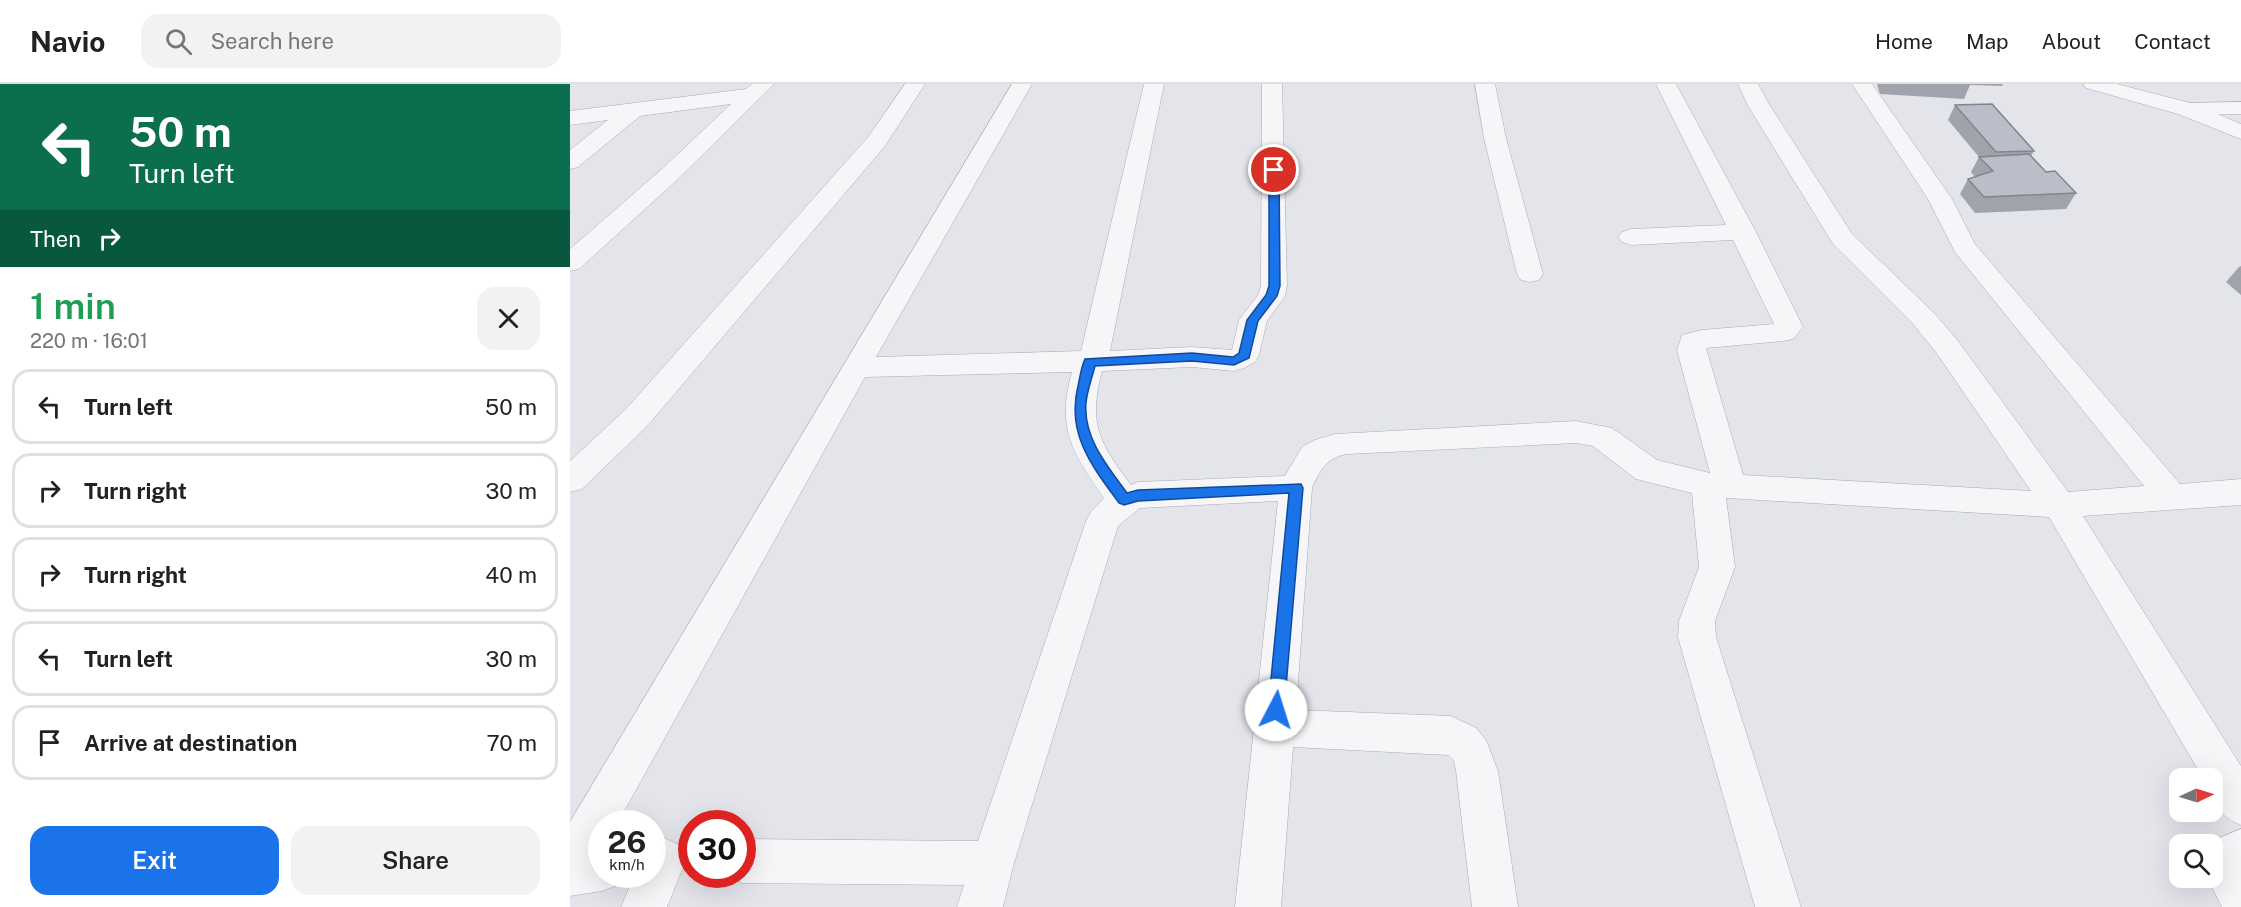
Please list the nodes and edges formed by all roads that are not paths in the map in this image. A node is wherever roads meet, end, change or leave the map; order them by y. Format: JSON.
{"nodes":[{"id":1,"x":915,"y":84,"type":"edge"},
{"id":2,"x":1022,"y":84,"type":"edge"},
{"id":3,"x":1154,"y":84,"type":"edge"},
{"id":4,"x":1272,"y":84,"type":"edge"},
{"id":5,"x":1485,"y":84,"type":"edge"},
{"id":6,"x":1666,"y":84,"type":"edge"},
{"id":7,"x":1748,"y":84,"type":"edge"},
{"id":8,"x":1862,"y":84,"type":"edge"},
{"id":9,"x":2093,"y":84,"type":"edge"},
{"id":10,"x":758,"y":90,"type":"edge"},
{"id":11,"x":2241,"y":108,"type":"edge"},
{"id":12,"x":2186,"y":109,"type":"junction"},
{"id":13,"x":632,"y":111,"type":"junction"},
{"id":14,"x":570,"y":118,"type":"edge"},
{"id":15,"x":2241,"y":132,"type":"edge"},
{"id":16,"x":570,"y":162,"type":"edge"},
{"id":17,"x":1743,"y":232,"type":"junction"},
{"id":18,"x":1631,"y":237,"type":"dead end"},
{"id":19,"x":570,"y":263,"type":"edge"},
{"id":20,"x":1530,"y":274,"type":"dead end"},
{"id":21,"x":1090,"y":361,"type":"junction"},
{"id":22,"x":858,"y":367,"type":"junction"},
{"id":23,"x":570,"y":480,"type":"edge"},
{"id":24,"x":1719,"y":486,"type":"junction"},
{"id":25,"x":1296,"y":488,"type":"junction"},
{"id":26,"x":2241,"y":492,"type":"edge"},
{"id":27,"x":2172,"y":496,"type":"junction"},
{"id":28,"x":1124,"y":500,"type":"junction"},
{"id":29,"x":2059,"y":505,"type":"junction"},
{"id":30,"x":1275,"y":728,"type":"junction"},
{"id":31,"x":2241,"y":804,"type":"edge"},
{"id":32,"x":2241,"y":851,"type":"edge"},
{"id":33,"x":669,"y":861,"type":"edge"},
{"id":34,"x":756,"y":861,"type":"edge"},
{"id":35,"x":992,"y":863,"type":"junction"},
{"id":36,"x":570,"y":864,"type":"edge"},
{"id":37,"x":588,"y":871,"type":"edge"},
{"id":38,"x":570,"y":874,"type":"edge"},
{"id":39,"x":2241,"y":897,"type":"edge"},
{"id":40,"x":644,"y":907,"type":"edge"},
{"id":41,"x":980,"y":907,"type":"edge"},
{"id":42,"x":1258,"y":907,"type":"edge"},
{"id":43,"x":1495,"y":907,"type":"edge"},
{"id":44,"x":1778,"y":907,"type":"edge"}],
"edges":[{"from":1,"to":23,"type":"street"},
{"from":2,"to":22,"type":"street"},
{"from":3,"to":21,"type":"street"},
{"from":4,"to":21,"type":"street"},
{"from":5,"to":20,"type":"street"},
{"from":6,"to":17,"type":"street"},
{"from":7,"to":29,"type":"street"},
{"from":8,"to":27,"type":"street"},
{"from":9,"to":12,"type":"street"},
{"from":10,"to":13,"type":"street"},
{"from":10,"to":19,"type":"street"},
{"from":11,"to":12,"type":"street"},
{"from":12,"to":15,"type":"street"},
{"from":13,"to":14,"type":"street"},
{"from":13,"to":16,"type":"street"},
{"from":17,"to":18,"type":"street"},
{"from":17,"to":24,"type":"street"},
{"from":21,"to":22,"type":"street"},
{"from":21,"to":28,"type":"street"},
{"from":22,"to":36,"type":"street"},
{"from":24,"to":25,"type":"street"},
{"from":24,"to":29,"type":"street"},
{"from":24,"to":44,"type":"street"},
{"from":25,"to":28,"type":"street"},
{"from":25,"to":30,"type":"street"},
{"from":26,"to":27,"type":"street"},
{"from":27,"to":29,"type":"street"},
{"from":28,"to":35,"type":"street"},
{"from":29,"to":31,"type":"street"},
{"from":30,"to":42,"type":"street"},
{"from":30,"to":43,"type":"street"},
{"from":32,"to":39,"type":"street"},
{"from":33,"to":40,"type":"street"},
{"from":34,"to":35,"type":"street"},
{"from":35,"to":41,"type":"street"},
{"from":37,"to":38,"type":"street"}]}
